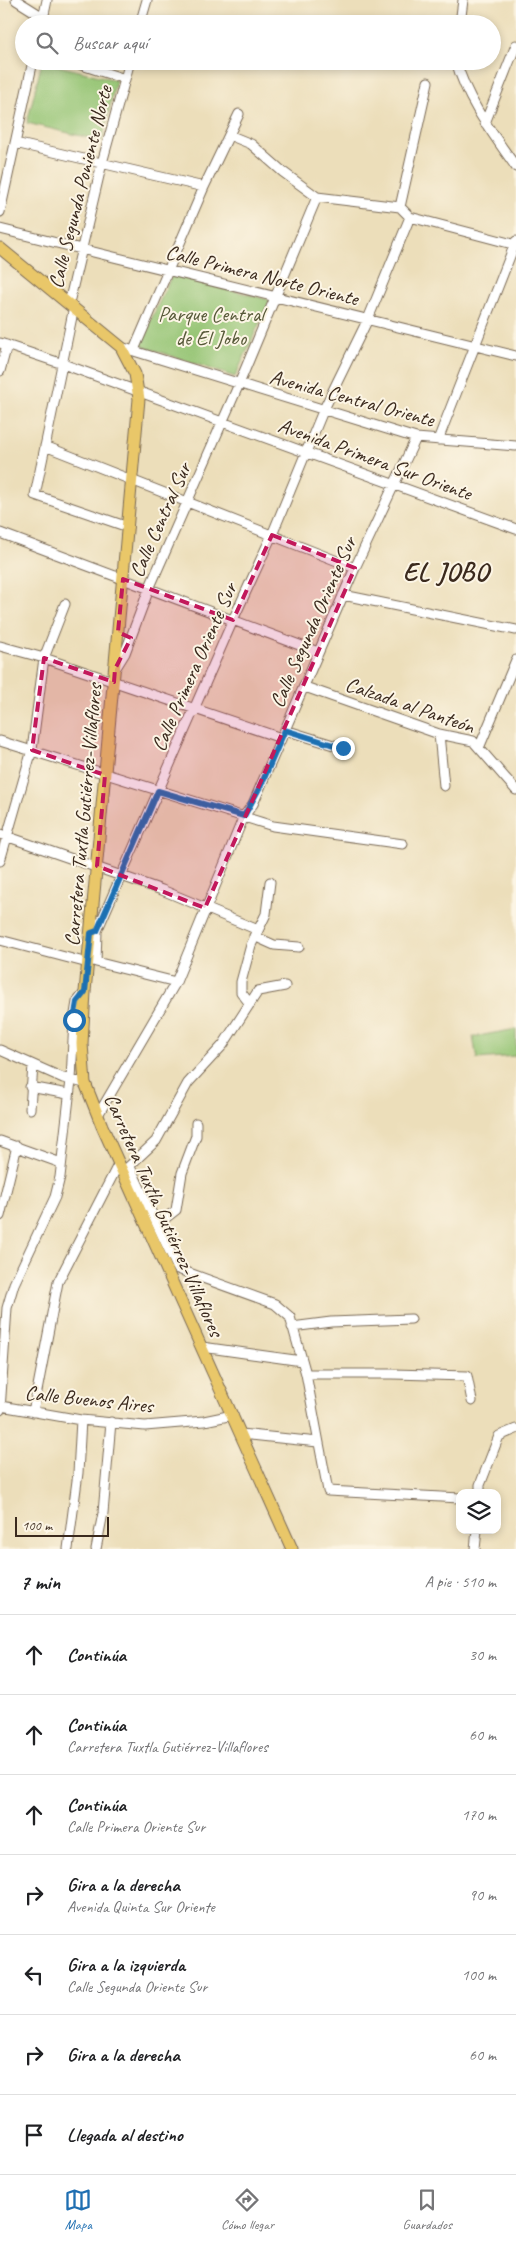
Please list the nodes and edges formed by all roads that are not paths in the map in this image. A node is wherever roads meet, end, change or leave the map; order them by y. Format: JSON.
{"nodes":[{"id":1,"x":16,"y":0,"type":"edge"},
{"id":2,"x":47,"y":0,"type":"edge"},
{"id":3,"x":147,"y":0,"type":"edge"},
{"id":4,"x":464,"y":0,"type":"edge"},
{"id":5,"x":36,"y":15,"type":"edge"},
{"id":6,"x":43,"y":15,"type":"edge"},
{"id":7,"x":143,"y":15,"type":"edge"},
{"id":8,"x":462,"y":15,"type":"edge"},
{"id":9,"x":515,"y":51,"type":"edge"},
{"id":10,"x":31,"y":70,"type":"edge"},
{"id":11,"x":97,"y":70,"type":"edge"},
{"id":12,"x":128,"y":70,"type":"edge"},
{"id":13,"x":458,"y":70,"type":"edge"},
{"id":14,"x":125,"y":79,"type":"junction"},
{"id":15,"x":428,"y":82,"type":"dead end"},
{"id":16,"x":240,"y":114,"type":"dead end"},
{"id":17,"x":485,"y":123,"type":"junction"},
{"id":18,"x":230,"y":135,"type":"junction"},
{"id":19,"x":15,"y":142,"type":"junction"},
{"id":20,"x":102,"y":163,"type":"junction"},
{"id":21,"x":516,"y":167,"type":"edge"},
{"id":22,"x":204,"y":187,"type":"junction"},
{"id":23,"x":318,"y":197,"type":"junction"},
{"id":24,"x":400,"y":207,"type":"junction"},
{"id":25,"x":0,"y":212,"type":"edge"},
{"id":26,"x":410,"y":217,"type":"junction"},
{"id":27,"x":0,"y":229,"type":"edge"},
{"id":28,"x":516,"y":244,"type":"edge"},
{"id":29,"x":0,"y":248,"type":"edge"},
{"id":30,"x":82,"y":250,"type":"junction"},
{"id":31,"x":168,"y":270,"type":"junction"},
{"id":32,"x":276,"y":297,"type":"junction"},
{"id":33,"x":72,"y":305,"type":"junction"},
{"id":34,"x":368,"y":319,"type":"junction"},
{"id":35,"x":3,"y":344,"type":"edge"},
{"id":36,"x":121,"y":347,"type":"junction"},
{"id":37,"x":474,"y":347,"type":"junction"},
{"id":38,"x":134,"y":350,"type":"junction"},
{"id":39,"x":516,"y":356,"type":"edge"},
{"id":40,"x":63,"y":364,"type":"junction"},
{"id":41,"x":0,"y":371,"type":"edge"},
{"id":42,"x":239,"y":384,"type":"junction"},
{"id":43,"x":138,"y":392,"type":"junction"},
{"id":44,"x":323,"y":410,"type":"junction"},
{"id":45,"x":222,"y":422,"type":"junction"},
{"id":46,"x":416,"y":438,"type":"junction"},
{"id":47,"x":438,"y":440,"type":"junction"},
{"id":48,"x":45,"y":446,"type":"junction"},
{"id":49,"x":516,"y":446,"type":"edge"},
{"id":50,"x":306,"y":452,"type":"junction"},
{"id":51,"x":132,"y":479,"type":"junction"},
{"id":52,"x":394,"y":484,"type":"junction"},
{"id":53,"x":188,"y":502,"type":"junction"},
{"id":54,"x":128,"y":527,"type":"junction"},
{"id":55,"x":516,"y":529,"type":"edge"},
{"id":56,"x":0,"y":533,"type":"edge"},
{"id":57,"x":272,"y":535,"type":"junction"},
{"id":58,"x":355,"y":568,"type":"junction"},
{"id":59,"x":123,"y":579,"type":"junction"},
{"id":60,"x":149,"y":589,"type":"junction"},
{"id":61,"x":343,"y":595,"type":"junction"},
{"id":62,"x":65,"y":604,"type":"dead end"},
{"id":63,"x":232,"y":620,"type":"junction"},
{"id":64,"x":516,"y":630,"type":"edge"},
{"id":65,"x":118,"y":632,"type":"junction"},
{"id":66,"x":131,"y":638,"type":"junction"},
{"id":67,"x":0,"y":646,"type":"edge"},
{"id":68,"x":318,"y":652,"type":"junction"},
{"id":69,"x":44,"y":658,"type":"junction"},
{"id":70,"x":516,"y":660,"type":"edge"},
{"id":71,"x":115,"y":670,"type":"junction"},
{"id":72,"x":114,"y":682,"type":"junction"},
{"id":73,"x":305,"y":687,"type":"junction"},
{"id":74,"x":195,"y":708,"type":"junction"},
{"id":75,"x":283,"y":734,"type":"junction"},
{"id":76,"x":439,"y":734,"type":"junction"},
{"id":77,"x":0,"y":741,"type":"edge"},
{"id":78,"x":343,"y":748,"type":"dead end"},
{"id":79,"x":478,"y":748,"type":"junction"},
{"id":80,"x":32,"y":750,"type":"junction"},
{"id":81,"x":105,"y":774,"type":"junction"},
{"id":82,"x":444,"y":786,"type":"dead end"},
{"id":83,"x":516,"y":790,"type":"edge"},
{"id":84,"x":158,"y":791,"type":"junction"},
{"id":85,"x":244,"y":816,"type":"junction"},
{"id":86,"x":3,"y":835,"type":"edge"},
{"id":87,"x":403,"y":844,"type":"dead end"},
{"id":88,"x":0,"y":861,"type":"edge"},
{"id":89,"x":98,"y":866,"type":"junction"},
{"id":90,"x":121,"y":875,"type":"junction"},
{"id":91,"x":270,"y":882,"type":"dead end"},
{"id":92,"x":205,"y":908,"type":"junction"},
{"id":93,"x":94,"y":932,"type":"junction"},
{"id":94,"x":256,"y":933,"type":"junction"},
{"id":95,"x":0,"y":940,"type":"edge"},
{"id":96,"x":299,"y":947,"type":"dead end"},
{"id":97,"x":92,"y":962,"type":"junction"},
{"id":98,"x":176,"y":982,"type":"junction"},
{"id":99,"x":285,"y":986,"type":"dead end"},
{"id":100,"x":85,"y":992,"type":"junction"},
{"id":101,"x":250,"y":1004,"type":"junction"},
{"id":102,"x":0,"y":1050,"type":"edge"},
{"id":103,"x":33,"y":1064,"type":"junction"},
{"id":104,"x":71,"y":1080,"type":"junction"},
{"id":105,"x":85,"y":1083,"type":"junction"},
{"id":106,"x":30,"y":1087,"type":"junction"},
{"id":107,"x":68,"y":1094,"type":"junction"},
{"id":108,"x":30,"y":1109,"type":"dead end"},
{"id":109,"x":98,"y":1116,"type":"junction"},
{"id":110,"x":196,"y":1123,"type":"dead end"},
{"id":111,"x":0,"y":1141,"type":"edge"},
{"id":112,"x":17,"y":1146,"type":"junction"},
{"id":113,"x":61,"y":1162,"type":"junction"},
{"id":114,"x":124,"y":1167,"type":"junction"},
{"id":115,"x":0,"y":1216,"type":"edge"},
{"id":116,"x":158,"y":1224,"type":"junction"},
{"id":117,"x":178,"y":1268,"type":"junction"},
{"id":118,"x":173,"y":1283,"type":"junction"},
{"id":119,"x":411,"y":1319,"type":"dead end"},
{"id":120,"x":3,"y":1324,"type":"edge"},
{"id":121,"x":292,"y":1327,"type":"junction"},
{"id":122,"x":202,"y":1347,"type":"junction"},
{"id":123,"x":302,"y":1362,"type":"junction"},
{"id":124,"x":306,"y":1374,"type":"junction"},
{"id":125,"x":472,"y":1401,"type":"dead end"},
{"id":126,"x":1,"y":1408,"type":"edge"},
{"id":127,"x":33,"y":1412,"type":"junction"},
{"id":128,"x":233,"y":1415,"type":"junction"},
{"id":129,"x":81,"y":1420,"type":"junction"},
{"id":130,"x":110,"y":1422,"type":"junction"},
{"id":131,"x":516,"y":1429,"type":"edge"},
{"id":132,"x":241,"y":1434,"type":"junction"},
{"id":133,"x":318,"y":1442,"type":"junction"},
{"id":134,"x":480,"y":1489,"type":"edge"},
{"id":135,"x":456,"y":1498,"type":"edge"},
{"id":136,"x":477,"y":1534,"type":"edge"},
{"id":137,"x":68,"y":1549,"type":"edge"},
{"id":138,"x":96,"y":1549,"type":"edge"},
{"id":139,"x":292,"y":1549,"type":"edge"},
{"id":140,"x":475,"y":1549,"type":"edge"}],
"edges":[{"from":1,"to":5,"type":"street"},
{"from":2,"to":6,"type":"street"},
{"from":3,"to":7,"type":"street"},
{"from":4,"to":8,"type":"street"},
{"from":9,"to":17,"type":"street"},
{"from":10,"to":19,"type":"street"},
{"from":11,"to":14,"type":"street"},
{"from":12,"to":14,"type":"street","name":"Calle Segunda Poniente Norte"},
{"from":13,"to":17,"type":"street"},
{"from":14,"to":20,"type":"street","name":"Calle Segunda Poniente Norte"},
{"from":15,"to":24,"type":"street"},
{"from":16,"to":18,"type":"street"},
{"from":17,"to":21,"type":"street"},
{"from":18,"to":22,"type":"street"},
{"from":18,"to":23,"type":"street"},
{"from":19,"to":20,"type":"street"},
{"from":19,"to":25,"type":"street"},
{"from":20,"to":22,"type":"street"},
{"from":20,"to":30,"type":"street","name":"Calle Segunda Poniente Norte"},
{"from":22,"to":31,"type":"street"},
{"from":23,"to":24,"type":"street"},
{"from":23,"to":32,"type":"street","name":"Calle Central Sur"},
{"from":24,"to":26,"type":"street"},
{"from":26,"to":28,"type":"street"},
{"from":26,"to":34,"type":"street","name":"Calle Primera Oriente Sur"},
{"from":27,"to":30,"type":"street","name":"Calle Primera Norte Oriente"},
{"from":28,"to":37,"type":"street"},
{"from":29,"to":33,"type":"main road","name":"Carretera Tuxtla Gutiérrez-Villaflores"},
{"from":30,"to":31,"type":"street","name":"Calle Primera Norte Oriente"},
{"from":30,"to":33,"type":"street","name":"Calle Segunda Poniente Norte"},
{"from":31,"to":32,"type":"street","name":"Calle Primera Norte Oriente"},
{"from":31,"to":38,"type":"street"},
{"from":32,"to":34,"type":"street","name":"Calle Primera Norte Oriente"},
{"from":32,"to":42,"type":"street","name":"Calle Central Sur"},
{"from":33,"to":36,"type":"main road","name":"Carretera Tuxtla Gutiérrez-Villaflores"},
{"from":33,"to":40,"type":"street","name":"Calle Segunda Poniente Norte"},
{"from":34,"to":37,"type":"street","name":"Calle Primera Norte Oriente"},
{"from":34,"to":44,"type":"street","name":"Calle Primera Oriente Sur"},
{"from":35,"to":40,"type":"street","name":"Avenida Primera Sur Oriente"},
{"from":35,"to":41,"type":"street"},
{"from":36,"to":38,"type":"street","name":"Avenida Central Oriente"},
{"from":36,"to":43,"type":"main road","name":"Carretera Tuxtla Gutiérrez-Villaflores"},
{"from":37,"to":39,"type":"street","name":"Calle Primera Norte Oriente"},
{"from":37,"to":47,"type":"street"},
{"from":38,"to":42,"type":"street","name":"Avenida Central Oriente"},
{"from":40,"to":43,"type":"street","name":"Avenida Primera Sur Oriente"},
{"from":40,"to":48,"type":"street","name":"Calle Segunda Poniente Norte"},
{"from":42,"to":44,"type":"street","name":"Avenida Central Oriente"},
{"from":42,"to":45,"type":"street","name":"Calle Central Sur"},
{"from":43,"to":45,"type":"street","name":"Avenida Primera Sur Oriente"},
{"from":43,"to":51,"type":"main road","name":"Carretera Tuxtla Gutiérrez-Villaflores"},
{"from":44,"to":46,"type":"street","name":"Avenida Central Oriente"},
{"from":44,"to":50,"type":"street","name":"Calle Primera Oriente Sur"},
{"from":45,"to":50,"type":"street","name":"Avenida Primera Sur Oriente"},
{"from":45,"to":53,"type":"street","name":"Calle Central Sur"},
{"from":46,"to":47,"type":"street","name":"Avenida Central Oriente"},
{"from":46,"to":52,"type":"street","name":"Calle Segunda Oriente Sur"},
{"from":47,"to":49,"type":"street","name":"Avenida Central Oriente"},
{"from":48,"to":51,"type":"street"},
{"from":48,"to":54,"type":"street","name":"Calle Segunda Poniente Norte"},
{"from":50,"to":52,"type":"street","name":"Avenida Primera Sur Oriente"},
{"from":50,"to":57,"type":"street","name":"Calle Primera Oriente Sur"},
{"from":51,"to":53,"type":"street"},
{"from":51,"to":54,"type":"main road","name":"Carretera Tuxtla Gutiérrez-Villaflores"},
{"from":52,"to":55,"type":"street","name":"Avenida Primera Sur Oriente"},
{"from":52,"to":58,"type":"street","name":"Calle Segunda Oriente Sur"},
{"from":53,"to":57,"type":"street"},
{"from":53,"to":60,"type":"street","name":"Calle Central Sur"},
{"from":54,"to":59,"type":"main road","name":"Carretera Tuxtla Gutiérrez-Villaflores"},
{"from":56,"to":59,"type":"street"},
{"from":57,"to":58,"type":"street"},
{"from":57,"to":63,"type":"street","name":"Calle Primera Oriente Sur"},
{"from":58,"to":61,"type":"street","name":"Calle Segunda Oriente Sur"},
{"from":59,"to":60,"type":"street"},
{"from":59,"to":65,"type":"main road","name":"Carretera Tuxtla Gutiérrez-Villaflores"},
{"from":60,"to":63,"type":"street"},
{"from":60,"to":66,"type":"street","name":"Calle Central Sur"},
{"from":61,"to":64,"type":"street"},
{"from":61,"to":68,"type":"street","name":"Calle Segunda Oriente Sur"},
{"from":62,"to":69,"type":"street"},
{"from":63,"to":68,"type":"street"},
{"from":63,"to":74,"type":"street","name":"Calle Primera Oriente Sur"},
{"from":65,"to":66,"type":"street"},
{"from":65,"to":71,"type":"main road","name":"Carretera Tuxtla Gutiérrez-Villaflores"},
{"from":66,"to":71,"type":"street","name":"Calle Central Sur"},
{"from":67,"to":69,"type":"street"},
{"from":68,"to":73,"type":"street","name":"Calle Segunda Oriente Sur"},
{"from":69,"to":72,"type":"street"},
{"from":69,"to":80,"type":"street"},
{"from":70,"to":79,"type":"street"},
{"from":71,"to":72,"type":"main road","name":"Carretera Tuxtla Gutiérrez-Villaflores"},
{"from":72,"to":74,"type":"street"},
{"from":72,"to":81,"type":"main road","name":"Carretera Tuxtla Gutiérrez-Villaflores"},
{"from":73,"to":75,"type":"street","name":"Calle Segunda Oriente Sur"},
{"from":73,"to":76,"type":"street","name":"Calzada al Panteón"},
{"from":74,"to":75,"type":"street"},
{"from":74,"to":84,"type":"street","name":"Calle Primera Oriente Sur"},
{"from":75,"to":78,"type":"street"},
{"from":75,"to":85,"type":"street","name":"Calle Segunda Oriente Sur"},
{"from":76,"to":79,"type":"street","name":"Calzada al Panteón"},
{"from":76,"to":82,"type":"street"},
{"from":77,"to":80,"type":"street"},
{"from":79,"to":83,"type":"street","name":"Calzada al Panteón"},
{"from":80,"to":81,"type":"street"},
{"from":80,"to":86,"type":"street"},
{"from":81,"to":84,"type":"street"},
{"from":81,"to":89,"type":"main road","name":"Carretera Tuxtla Gutiérrez-Villaflores"},
{"from":84,"to":85,"type":"street"},
{"from":84,"to":90,"type":"street","name":"Calle Primera Oriente Sur"},
{"from":85,"to":87,"type":"street"},
{"from":85,"to":92,"type":"street","name":"Calle Segunda Oriente Sur"},
{"from":86,"to":88,"type":"street"},
{"from":86,"to":89,"type":"street"},
{"from":89,"to":90,"type":"street"},
{"from":89,"to":93,"type":"main road","name":"Carretera Tuxtla Gutiérrez-Villaflores"},
{"from":90,"to":92,"type":"street"},
{"from":90,"to":93,"type":"street","name":"Calle Primera Oriente Sur"},
{"from":91,"to":94,"type":"street"},
{"from":92,"to":94,"type":"street"},
{"from":92,"to":98,"type":"street","name":"Calle Segunda Oriente Sur"},
{"from":93,"to":97,"type":"main road","name":"Carretera Tuxtla Gutiérrez-Villaflores"},
{"from":94,"to":96,"type":"street"},
{"from":94,"to":101,"type":"street"},
{"from":95,"to":97,"type":"street"},
{"from":97,"to":98,"type":"street"},
{"from":97,"to":100,"type":"main road","name":"Carretera Tuxtla Gutiérrez-Villaflores"},
{"from":98,"to":109,"type":"street","name":"Calle Segunda Oriente Sur"},
{"from":99,"to":101,"type":"street"},
{"from":100,"to":104,"type":"street"},
{"from":100,"to":105,"type":"main road","name":"Carretera Tuxtla Gutiérrez-Villaflores"},
{"from":101,"to":114,"type":"street"},
{"from":102,"to":103,"type":"street"},
{"from":103,"to":104,"type":"street"},
{"from":103,"to":106,"type":"street"},
{"from":104,"to":105,"type":"street"},
{"from":104,"to":107,"type":"street"},
{"from":105,"to":109,"type":"main road","name":"Carretera Tuxtla Gutiérrez-Villaflores"},
{"from":106,"to":107,"type":"street"},
{"from":106,"to":108,"type":"street"},
{"from":107,"to":113,"type":"street"},
{"from":109,"to":114,"type":"main road","name":"Carretera Tuxtla Gutiérrez-Villaflores"},
{"from":110,"to":116,"type":"street"},
{"from":111,"to":112,"type":"street"},
{"from":112,"to":113,"type":"street"},
{"from":112,"to":115,"type":"street"},
{"from":113,"to":120,"type":"street"},
{"from":114,"to":116,"type":"street"},
{"from":114,"to":118,"type":"main road","name":"Carretera Tuxtla Gutiérrez-Villaflores"},
{"from":114,"to":127,"type":"street"},
{"from":116,"to":117,"type":"street"},
{"from":117,"to":118,"type":"street"},
{"from":117,"to":121,"type":"street"},
{"from":118,"to":122,"type":"main road","name":"Carretera Tuxtla Gutiérrez-Villaflores"},
{"from":119,"to":121,"type":"street"},
{"from":120,"to":126,"type":"street"},
{"from":121,"to":123,"type":"street"},
{"from":122,"to":123,"type":"street"},
{"from":122,"to":128,"type":"main road","name":"Carretera Tuxtla Gutiérrez-Villaflores"},
{"from":123,"to":124,"type":"street"},
{"from":124,"to":125,"type":"street"},
{"from":124,"to":133,"type":"street"},
{"from":126,"to":127,"type":"street","name":"Calle Buenos Aires"},
{"from":127,"to":129,"type":"street","name":"Calle Buenos Aires"},
{"from":128,"to":130,"type":"street","name":"Calle Buenos Aires"},
{"from":128,"to":132,"type":"main road","name":"Carretera Tuxtla Gutiérrez-Villaflores"},
{"from":129,"to":130,"type":"street","name":"Calle Buenos Aires"},
{"from":129,"to":137,"type":"street"},
{"from":130,"to":138,"type":"street"},
{"from":131,"to":134,"type":"street"},
{"from":132,"to":133,"type":"street"},
{"from":132,"to":139,"type":"main road","name":"Carretera Tuxtla Gutiérrez-Villaflores"},
{"from":133,"to":135,"type":"street"},
{"from":136,"to":140,"type":"street"}]}
